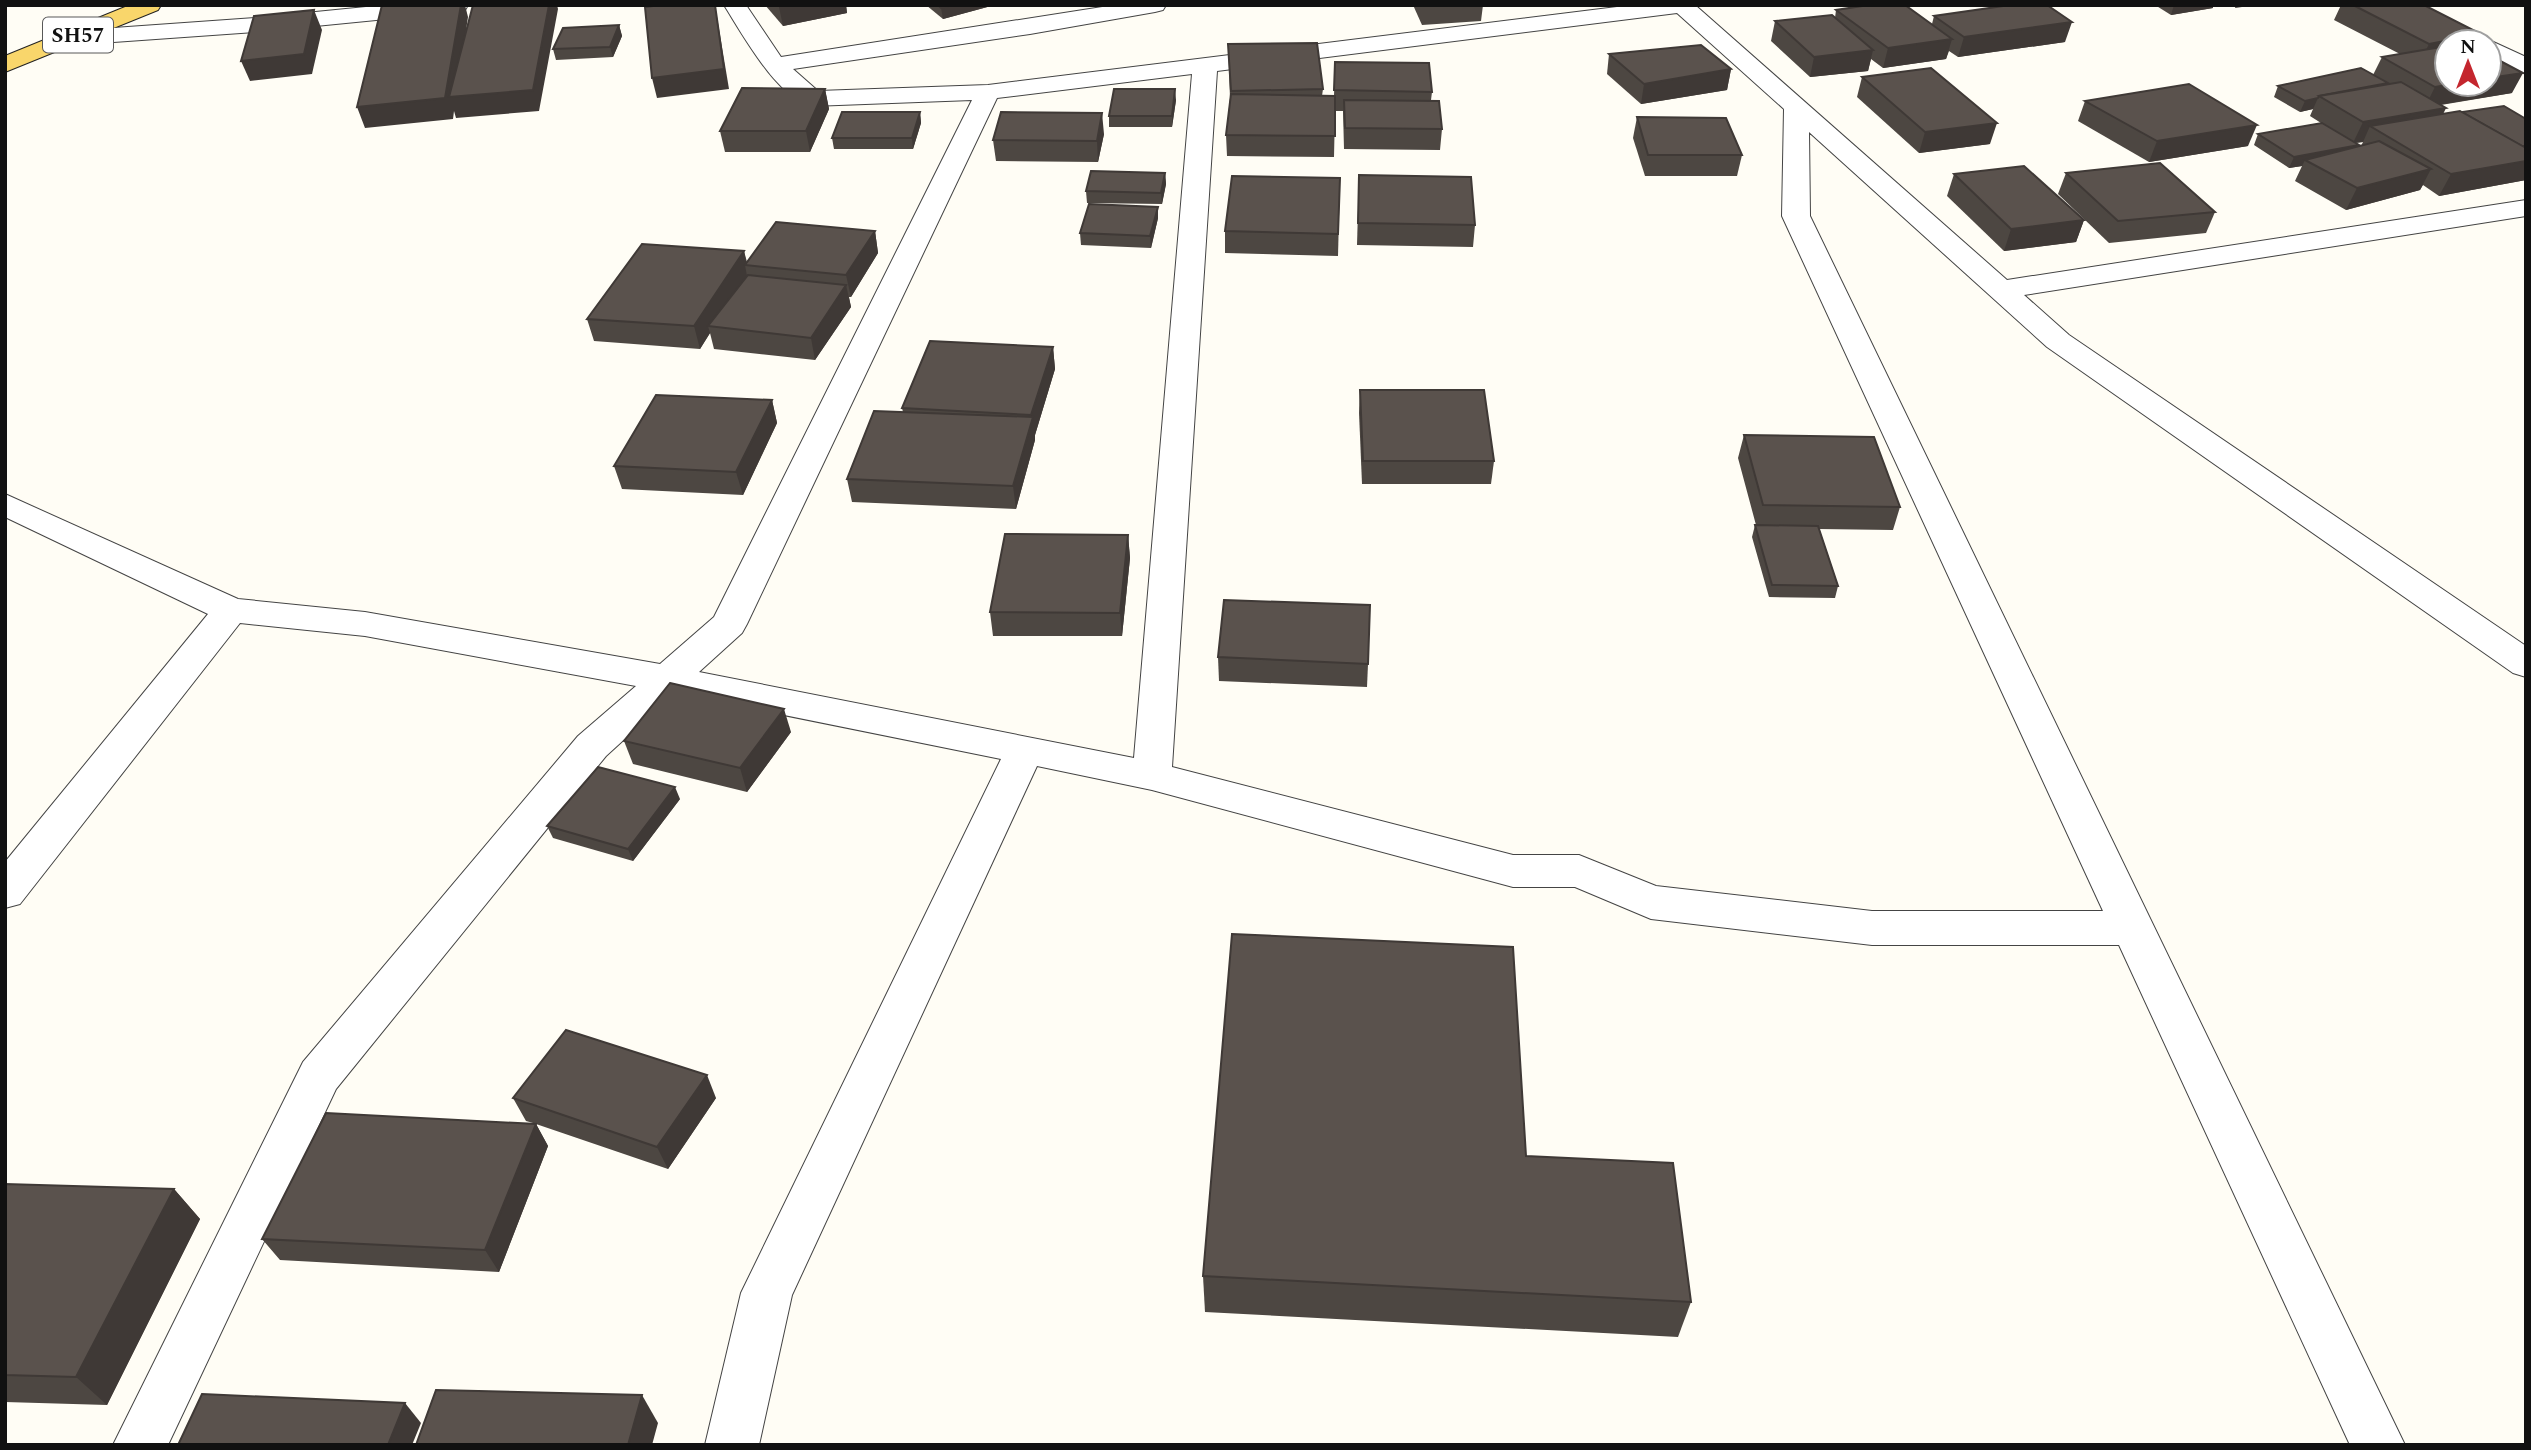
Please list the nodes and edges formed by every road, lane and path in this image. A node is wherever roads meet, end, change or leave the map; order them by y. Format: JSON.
{"nodes":[{"id":1,"x":150,"y":5,"type":"edge"},
{"id":2,"x":457,"y":5,"type":"edge"},
{"id":3,"x":736,"y":5,"type":"edge"},
{"id":4,"x":1155,"y":5,"type":"edge"},
{"id":5,"x":1682,"y":6,"type":"edge"},
{"id":6,"x":71,"y":38,"type":"junction"},
{"id":7,"x":2503,"y":54,"type":"edge"},
{"id":8,"x":5,"y":65,"type":"edge"},
{"id":9,"x":774,"y":65,"type":"junction"},
{"id":10,"x":1205,"y":65,"type":"junction"},
{"id":11,"x":2526,"y":66,"type":"edge"},
{"id":12,"x":988,"y":92,"type":"junction"},
{"id":13,"x":1796,"y":107,"type":"junction"},
{"id":14,"x":2526,"y":208,"type":"edge"},
{"id":15,"x":2000,"y":290,"type":"junction"},
{"id":16,"x":5,"y":504,"type":"edge"},
{"id":17,"x":231,"y":610,"type":"junction"},
{"id":18,"x":2526,"y":664,"type":"edge"},
{"id":19,"x":670,"y":679,"type":"junction"},
{"id":20,"x":1025,"y":750,"type":"junction"},
{"id":21,"x":1153,"y":776,"type":"junction"},
{"id":22,"x":5,"y":892,"type":"edge"},
{"id":23,"x":2131,"y":928,"type":"junction"},
{"id":24,"x":140,"y":1445,"type":"edge"},
{"id":25,"x":732,"y":1445,"type":"edge"},
{"id":26,"x":2378,"y":1445,"type":"edge"}],
"edges":[{"from":1,"to":6,"type":"main road","number":"SH57"},
{"from":2,"to":6,"type":"street"},
{"from":3,"to":9,"type":"street"},
{"from":4,"to":9,"type":"street"},
{"from":5,"to":10,"type":"street"},
{"from":5,"to":13,"type":"street"},
{"from":6,"to":8,"type":"main road","number":"SH57"},
{"from":7,"to":11,"type":"street"},
{"from":9,"to":12,"type":"street"},
{"from":10,"to":12,"type":"street"},
{"from":10,"to":21,"type":"street"},
{"from":12,"to":19,"type":"street"},
{"from":13,"to":15,"type":"street"},
{"from":13,"to":23,"type":"street"},
{"from":14,"to":15,"type":"street"},
{"from":15,"to":18,"type":"street"},
{"from":16,"to":17,"type":"street"},
{"from":17,"to":19,"type":"street"},
{"from":17,"to":22,"type":"street"},
{"from":19,"to":20,"type":"street"},
{"from":19,"to":24,"type":"street"},
{"from":20,"to":21,"type":"street"},
{"from":20,"to":25,"type":"street"},
{"from":21,"to":23,"type":"street"},
{"from":23,"to":26,"type":"street"}]}
